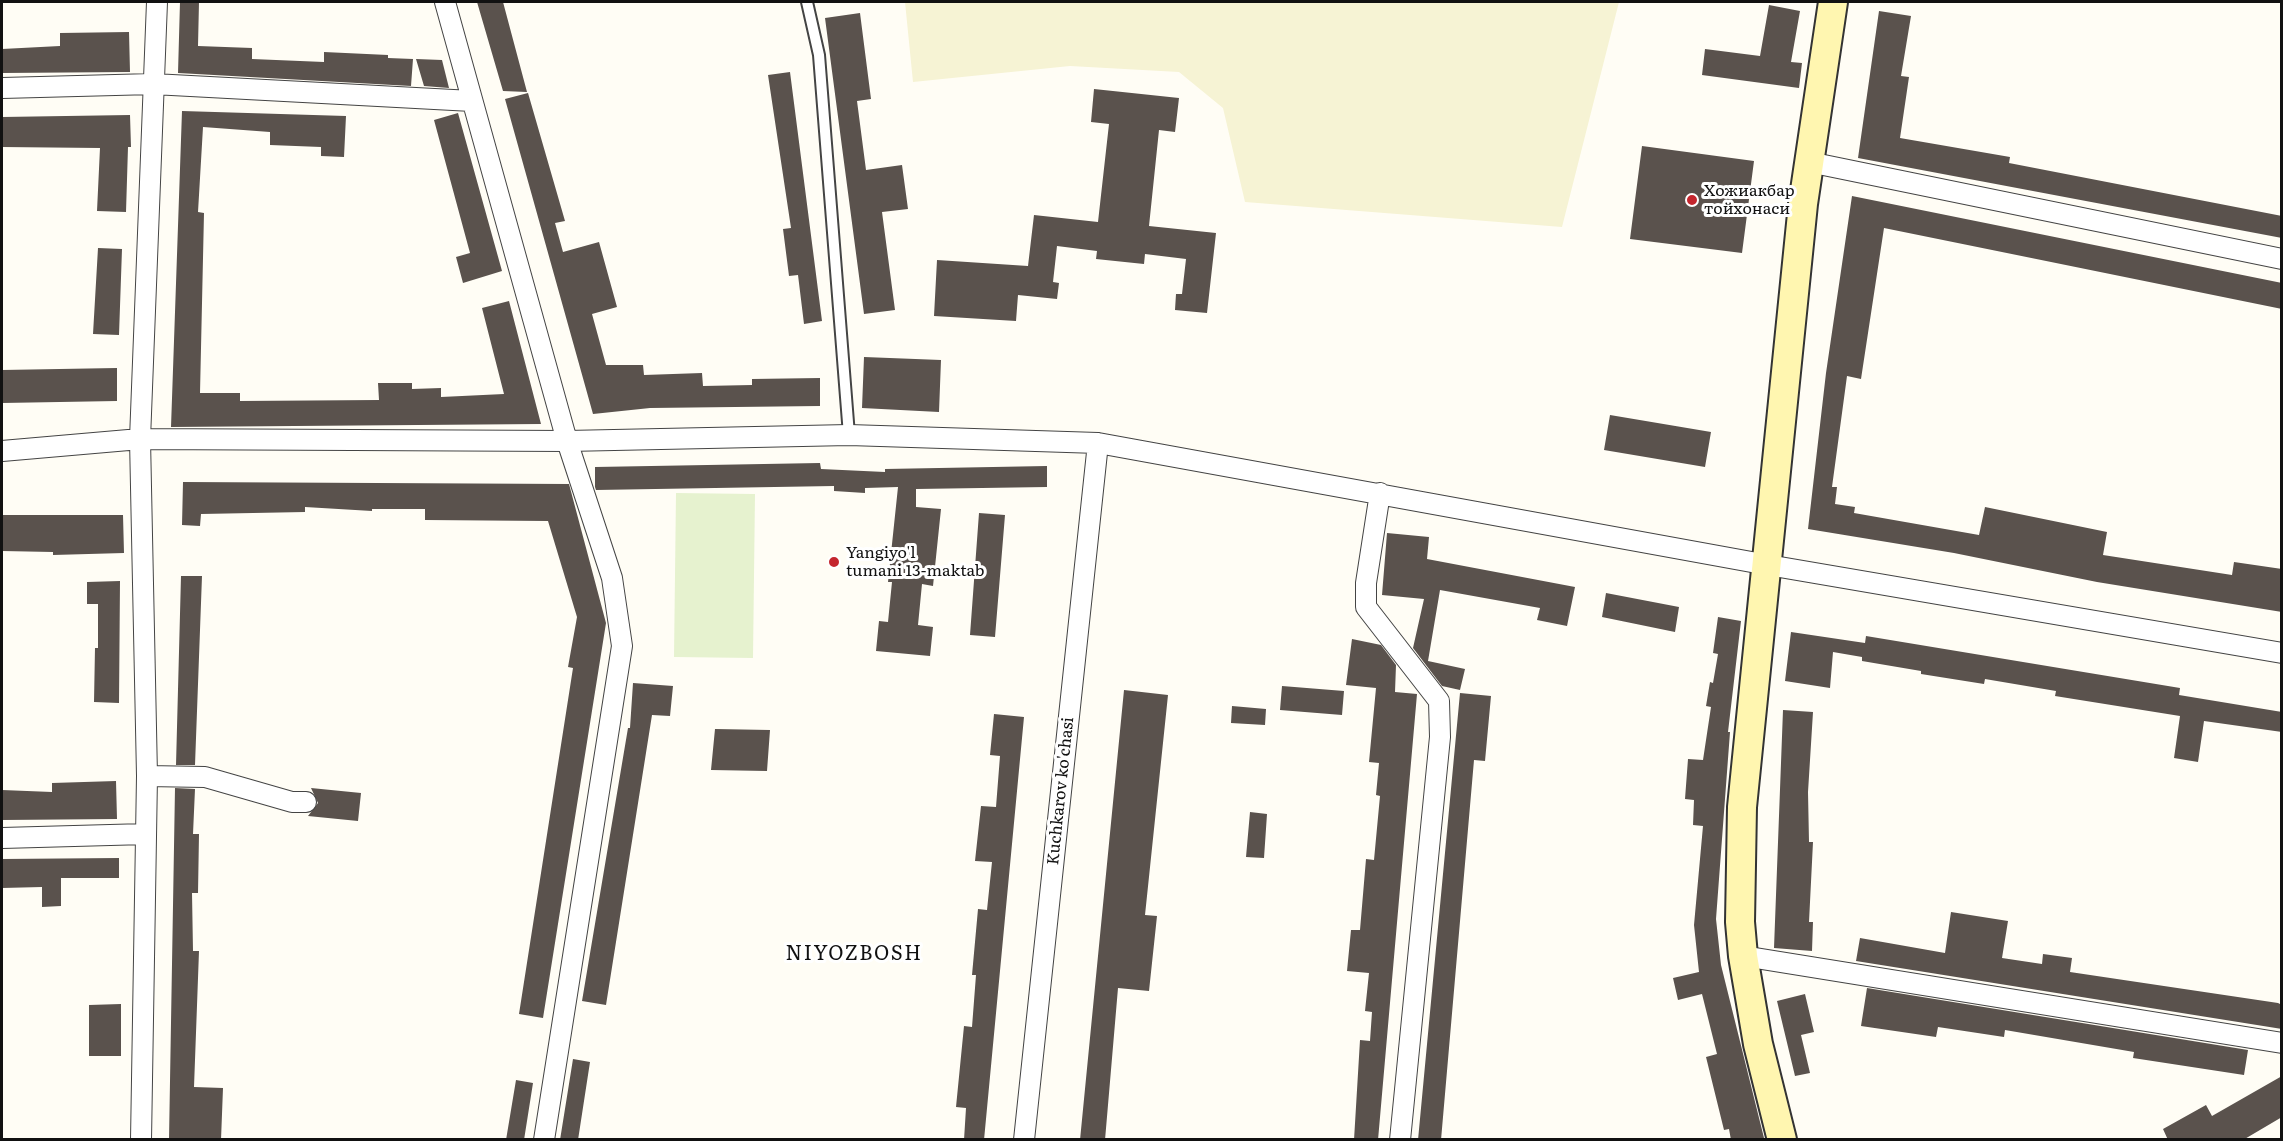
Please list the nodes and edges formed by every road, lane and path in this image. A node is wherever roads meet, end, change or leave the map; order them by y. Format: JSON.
{"nodes":[{"id":1,"x":157,"y":2,"type":"edge"},
{"id":2,"x":445,"y":2,"type":"edge"},
{"id":3,"x":807,"y":2,"type":"edge"},
{"id":4,"x":1833,"y":2,"type":"edge"},
{"id":5,"x":153,"y":84,"type":"junction"},
{"id":6,"x":2,"y":88,"type":"edge"},
{"id":7,"x":472,"y":101,"type":"junction"},
{"id":8,"x":1809,"y":162,"type":"junction"},
{"id":9,"x":2282,"y":259,"type":"edge"},
{"id":10,"x":849,"y":435,"type":"junction"},
{"id":11,"x":140,"y":439,"type":"junction"},
{"id":12,"x":567,"y":441,"type":"junction"},
{"id":13,"x":1098,"y":443,"type":"junction"},
{"id":14,"x":2,"y":451,"type":"edge"},
{"id":15,"x":1380,"y":493,"type":"junction"},
{"id":16,"x":1768,"y":565,"type":"junction"},
{"id":17,"x":2282,"y":653,"type":"edge"},
{"id":18,"x":147,"y":776,"type":"junction"},
{"id":19,"x":306,"y":802,"type":"dead end"},
{"id":20,"x":146,"y":834,"type":"junction"},
{"id":21,"x":2,"y":838,"type":"edge"},
{"id":22,"x":1743,"y":956,"type":"junction"},
{"id":23,"x":2282,"y":1043,"type":"edge"},
{"id":24,"x":141,"y":1140,"type":"edge"},
{"id":25,"x":544,"y":1140,"type":"edge"},
{"id":26,"x":1024,"y":1140,"type":"edge"},
{"id":27,"x":1400,"y":1140,"type":"edge"},
{"id":28,"x":1782,"y":1140,"type":"edge"}],
"edges":[{"from":1,"to":5,"type":"street"},
{"from":2,"to":7,"type":"street"},
{"from":3,"to":10,"type":"lane"},
{"from":4,"to":8,"type":"main road"},
{"from":5,"to":6,"type":"street"},
{"from":5,"to":7,"type":"street"},
{"from":5,"to":11,"type":"street"},
{"from":7,"to":12,"type":"street"},
{"from":8,"to":9,"type":"street"},
{"from":8,"to":16,"type":"main road"},
{"from":10,"to":12,"type":"street"},
{"from":10,"to":13,"type":"street"},
{"from":11,"to":12,"type":"street"},
{"from":11,"to":14,"type":"street"},
{"from":11,"to":18,"type":"street"},
{"from":12,"to":25,"type":"street"},
{"from":13,"to":15,"type":"street"},
{"from":13,"to":26,"type":"street","name":"Kuchkarov ko'chasi"},
{"from":15,"to":16,"type":"street"},
{"from":15,"to":27,"type":"street"},
{"from":16,"to":17,"type":"street"},
{"from":16,"to":22,"type":"main road"},
{"from":18,"to":19,"type":"street"},
{"from":18,"to":20,"type":"street"},
{"from":20,"to":21,"type":"street"},
{"from":20,"to":24,"type":"street"},
{"from":22,"to":23,"type":"street"},
{"from":22,"to":28,"type":"main road"}]}
